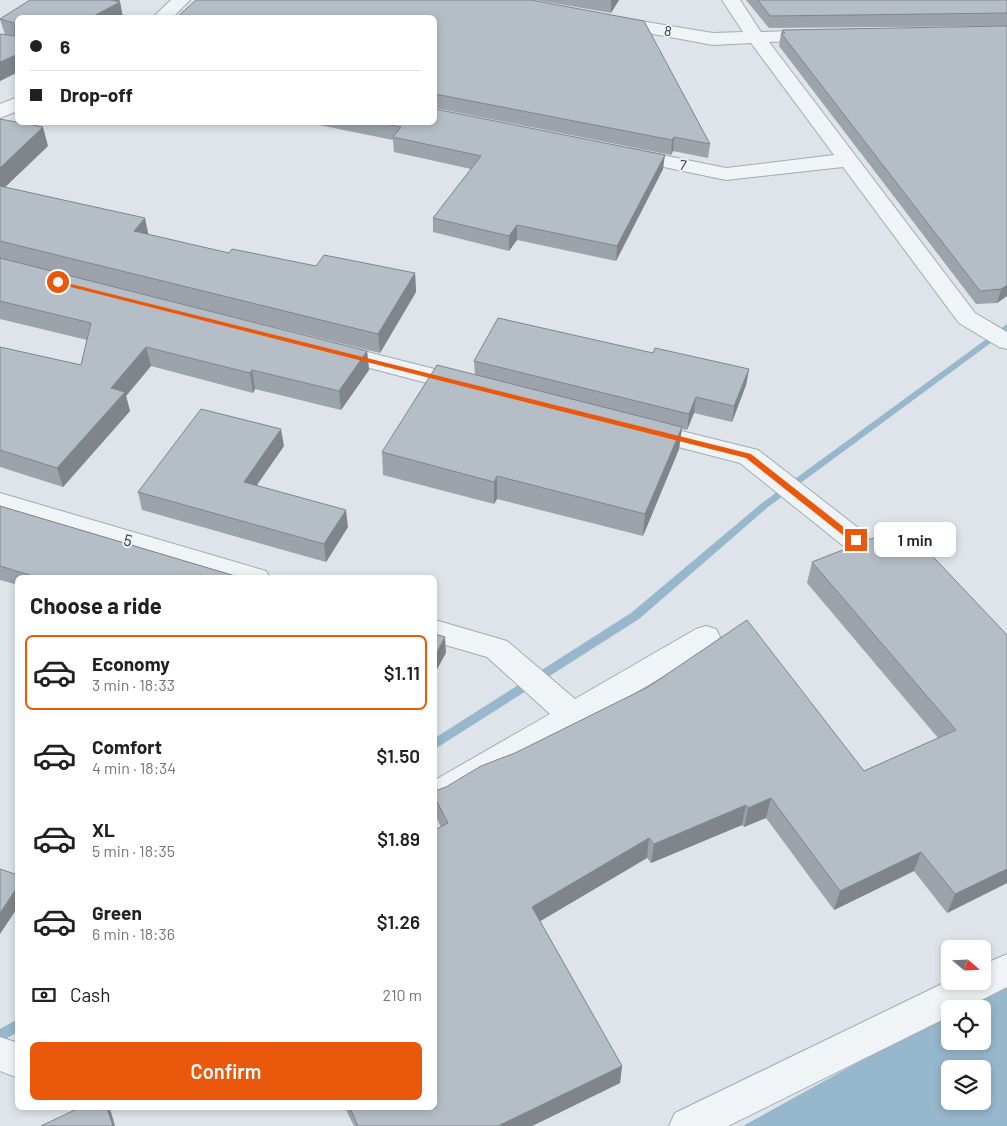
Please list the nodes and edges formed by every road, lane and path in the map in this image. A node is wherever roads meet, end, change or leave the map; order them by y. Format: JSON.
{"nodes":[{"id":1,"x":181,"y":0,"type":"edge"},
{"id":2,"x":731,"y":0,"type":"edge"},
{"id":3,"x":164,"y":15,"type":"edge"},
{"id":4,"x":589,"y":17,"type":"edge"},
{"id":5,"x":834,"y":35,"type":"edge"},
{"id":6,"x":755,"y":36,"type":"junction"},
{"id":7,"x":15,"y":104,"type":"edge"},
{"id":8,"x":0,"y":112,"type":"edge"},
{"id":9,"x":609,"y":150,"type":"edge"},
{"id":10,"x":848,"y":160,"type":"junction"},
{"id":11,"x":1007,"y":342,"type":"edge"},
{"id":12,"x":307,"y":345,"type":"edge"},
{"id":13,"x":489,"y":391,"type":"edge"},
{"id":14,"x":624,"y":425,"type":"edge"},
{"id":15,"x":0,"y":502,"type":"edge"},
{"id":16,"x":856,"y":540,"type":"dead end"},
{"id":17,"x":246,"y":575,"type":"edge"},
{"id":18,"x":437,"y":631,"type":"edge"},
{"id":19,"x":706,"y":637,"type":"dead end"},
{"id":20,"x":572,"y":714,"type":"junction"},
{"id":21,"x":437,"y":795,"type":"edge"},
{"id":22,"x":1007,"y":970,"type":"edge"},
{"id":23,"x":688,"y":1126,"type":"edge"}],
"edges":[{"from":1,"to":3,"type":"street"},
{"from":2,"to":6,"type":"street"},
{"from":4,"to":6,"type":"street","name":"8"},
{"from":5,"to":6,"type":"street","name":"8"},
{"from":6,"to":10,"type":"street"},
{"from":7,"to":8,"type":"street"},
{"from":9,"to":10,"type":"street","name":"7"},
{"from":10,"to":11,"type":"street"},
{"from":12,"to":13,"type":"street"},
{"from":14,"to":16,"type":"street"},
{"from":15,"to":17,"type":"street","name":"5"},
{"from":18,"to":20,"type":"street"},
{"from":19,"to":20,"type":"street"},
{"from":20,"to":21,"type":"street"},
{"from":22,"to":23,"type":"street"}]}
